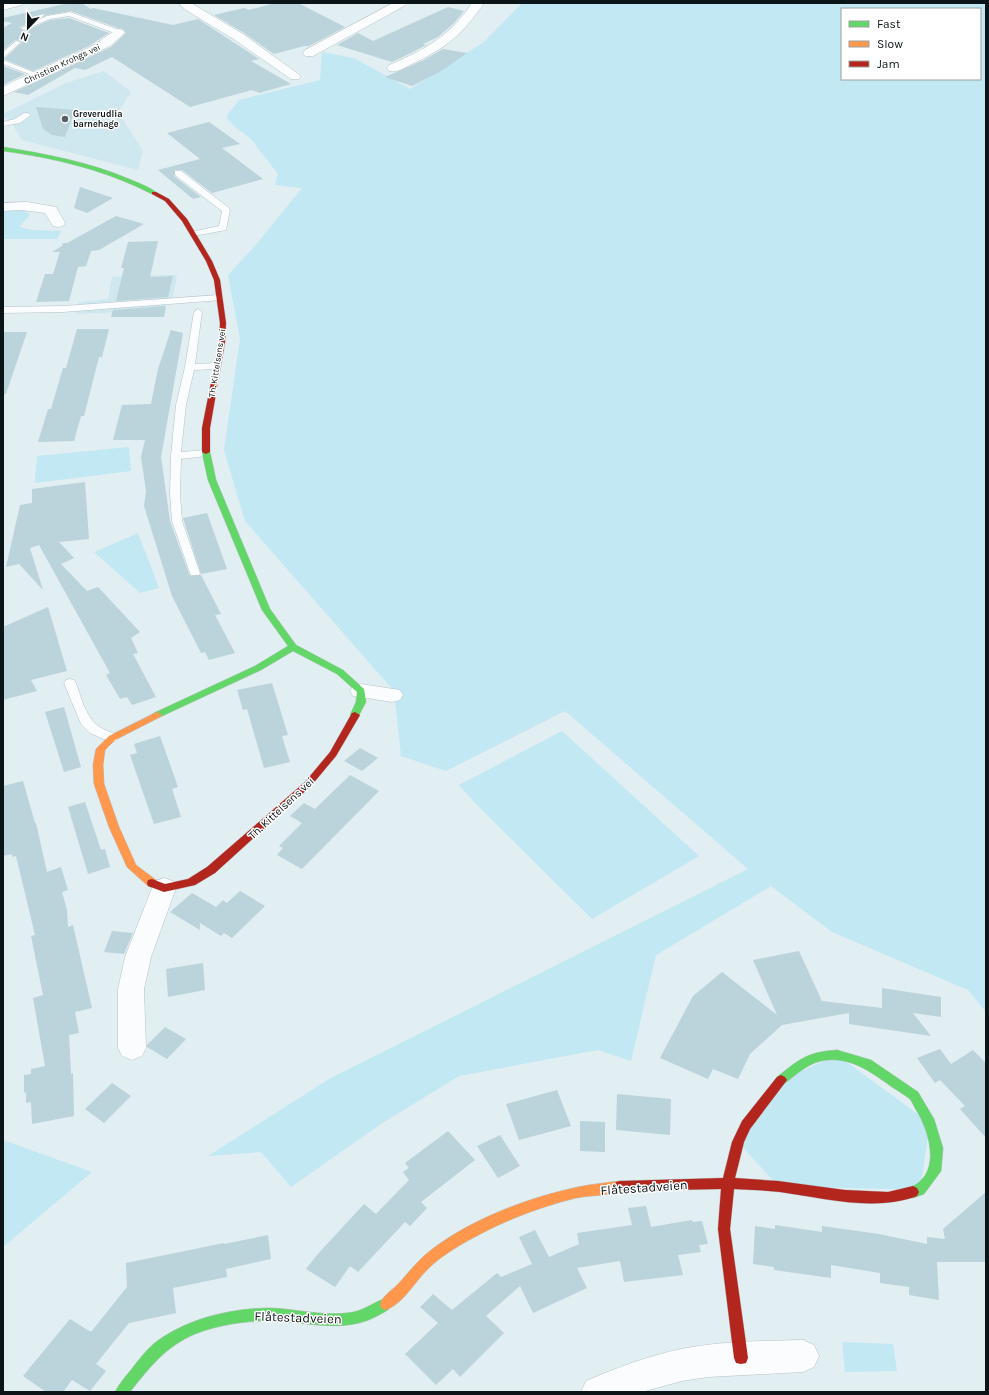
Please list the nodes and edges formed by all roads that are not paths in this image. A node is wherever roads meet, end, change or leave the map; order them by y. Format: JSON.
{"nodes":[{"id":1,"x":18,"y":3,"type":"edge"},
{"id":2,"x":184,"y":3,"type":"edge"},
{"id":3,"x":402,"y":3,"type":"edge"},
{"id":4,"x":478,"y":3,"type":"edge"},
{"id":5,"x":3,"y":7,"type":"edge"},
{"id":6,"x":24,"y":28,"type":"dead end"},
{"id":7,"x":119,"y":33,"type":"joint"},
{"id":8,"x":20,"y":45,"type":"dead end"},
{"id":9,"x":309,"y":52,"type":"dead end"},
{"id":10,"x":3,"y":56,"type":"edge"},
{"id":11,"x":3,"y":62,"type":"edge"},
{"id":12,"x":392,"y":68,"type":"dead end"},
{"id":13,"x":36,"y":75,"type":"junction"},
{"id":14,"x":295,"y":76,"type":"dead end"},
{"id":15,"x":3,"y":92,"type":"edge"},
{"id":16,"x":27,"y":115,"type":"dead end"},
{"id":17,"x":3,"y":124,"type":"edge"},
{"id":18,"x":3,"y":149,"type":"edge"},
{"id":19,"x":178,"y":172,"type":"dead end"},
{"id":20,"x":3,"y":207,"type":"edge"},
{"id":21,"x":58,"y":223,"type":"dead end"},
{"id":22,"x":194,"y":234,"type":"junction"},
{"id":23,"x":219,"y":298,"type":"junction"},
{"id":24,"x":3,"y":310,"type":"edge"},
{"id":25,"x":198,"y":312,"type":"dead end"},
{"id":26,"x":218,"y":366,"type":"junction"},
{"id":27,"x":190,"y":367,"type":"junction"},
{"id":28,"x":206,"y":453,"type":"junction"},
{"id":29,"x":176,"y":456,"type":"junction"},
{"id":30,"x":195,"y":573,"type":"dead end"},
{"id":31,"x":293,"y":647,"type":"junction"},
{"id":32,"x":70,"y":683,"type":"dead end"},
{"id":33,"x":362,"y":691,"type":"junction"},
{"id":34,"x":392,"y":695,"type":"dead end"},
{"id":35,"x":112,"y":738,"type":"junction"},
{"id":36,"x":164,"y":888,"type":"junction"},
{"id":37,"x":132,"y":1048,"type":"dead end"},
{"id":38,"x":728,"y":1183,"type":"junction"},
{"id":39,"x":803,"y":1356,"type":"dead end"},
{"id":40,"x":741,"y":1358,"type":"junction"},
{"id":41,"x":122,"y":1392,"type":"edge"},
{"id":42,"x":598,"y":1392,"type":"edge"}],
"edges":[{"from":1,"to":5,"type":"street"},
{"from":2,"to":14,"type":"street"},
{"from":3,"to":9,"type":"street"},
{"from":4,"to":12,"type":"street"},
{"from":6,"to":7,"type":"lane"},
{"from":7,"to":13,"type":"street","name":"Christian Krohgs vei"},
{"from":8,"to":10,"type":"lane"},
{"from":11,"to":13,"type":"lane"},
{"from":13,"to":15,"type":"street","name":"Christian Krohgs vei"},
{"from":16,"to":17,"type":"lane"},
{"from":18,"to":22,"type":"street","name":"Th. Kittelsens vei"},
{"from":19,"to":22,"type":"lane"},
{"from":20,"to":21,"type":"street"},
{"from":22,"to":23,"type":"street","name":"Th. Kittelsens vei"},
{"from":23,"to":24,"type":"lane"},
{"from":23,"to":26,"type":"street","name":"Th. Kittelsens vei"},
{"from":25,"to":27,"type":"lane"},
{"from":26,"to":27,"type":"lane"},
{"from":26,"to":28,"type":"street","name":"Th. Kittelsens vei"},
{"from":27,"to":29,"type":"lane"},
{"from":28,"to":29,"type":"lane"},
{"from":28,"to":31,"type":"street","name":"Th. Kittelsens vei"},
{"from":29,"to":30,"type":"lane"},
{"from":31,"to":33,"type":"street","name":"Th. Kittelsens vei"},
{"from":31,"to":35,"type":"street"},
{"from":32,"to":35,"type":"lane"},
{"from":33,"to":34,"type":"street"},
{"from":33,"to":36,"type":"street","name":"Th. Kittelsens vei"},
{"from":35,"to":36,"type":"street"},
{"from":36,"to":37,"type":"street"},
{"from":38,"to":38,"type":"street","name":"Flåtestadveien"},
{"from":38,"to":40,"type":"street","name":"Flåtestadveien"},
{"from":38,"to":41,"type":"street","name":"Flåtestadveien"},
{"from":39,"to":40,"type":"street"},
{"from":40,"to":42,"type":"street"}]}
